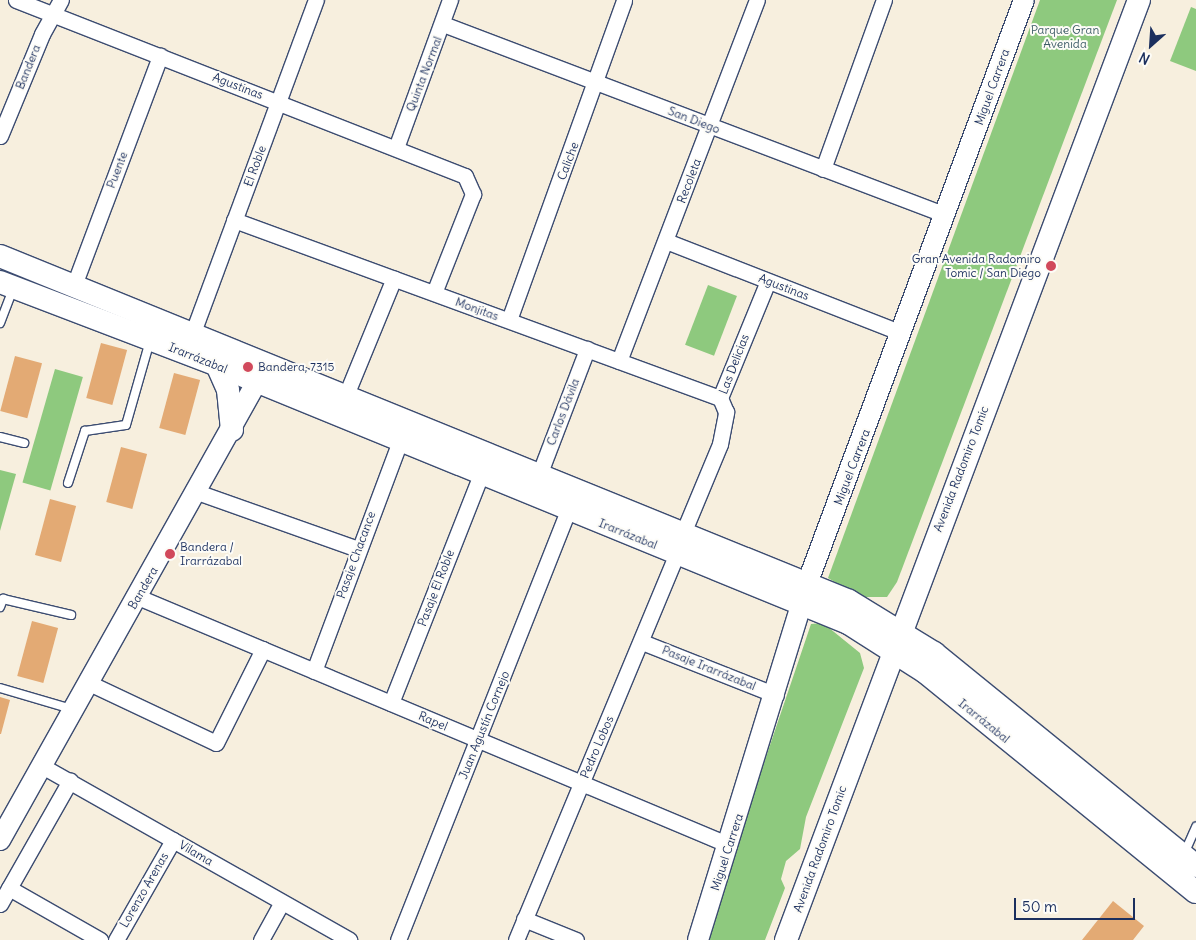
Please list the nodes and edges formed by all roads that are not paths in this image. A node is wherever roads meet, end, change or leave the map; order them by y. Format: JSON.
{"nodes":[{"id":1,"x":16,"y":0,"type":"edge"},
{"id":2,"x":62,"y":0,"type":"edge"},
{"id":3,"x":316,"y":0,"type":"edge"},
{"id":4,"x":450,"y":0,"type":"edge"},
{"id":5,"x":624,"y":0,"type":"edge"},
{"id":6,"x":758,"y":0,"type":"edge"},
{"id":7,"x":884,"y":0,"type":"edge"},
{"id":8,"x":1024,"y":0,"type":"edge"},
{"id":9,"x":1139,"y":0,"type":"edge"},
{"id":10,"x":52,"y":14,"type":"junction"},
{"id":11,"x":443,"y":24,"type":"junction"},
{"id":12,"x":160,"y":56,"type":"junction"},
{"id":13,"x":597,"y":83,"type":"junction"},
{"id":14,"x":278,"y":102,"type":"junction"},
{"id":15,"x":710,"y":126,"type":"junction"},
{"id":16,"x":0,"y":136,"type":"edge"},
{"id":17,"x":396,"y":148,"type":"junction"},
{"id":18,"x":823,"y":169,"type":"junction"},
{"id":19,"x":946,"y":215,"type":"junction"},
{"id":20,"x":234,"y":220,"type":"junction"},
{"id":21,"x":666,"y":241,"type":"junction"},
{"id":22,"x":0,"y":256,"type":"edge"},
{"id":23,"x":394,"y":278,"type":"junction"},
{"id":24,"x":768,"y":281,"type":"junction"},
{"id":25,"x":7,"y":284,"type":"edge"},
{"id":26,"x":74,"y":284,"type":"junction"},
{"id":27,"x":434,"y":294,"type":"junction"},
{"id":28,"x":509,"y":320,"type":"junction"},
{"id":29,"x":0,"y":323,"type":"edge"},
{"id":30,"x":193,"y":332,"type":"junction"},
{"id":31,"x":902,"y":333,"type":"junction"},
{"id":32,"x":151,"y":339,"type":"junction"},
{"id":33,"x":588,"y":349,"type":"junction"},
{"id":34,"x":619,"y":361,"type":"junction"},
{"id":35,"x":267,"y":362,"type":"junction"},
{"id":36,"x":217,"y":365,"type":"junction"},
{"id":37,"x":258,"y":384,"type":"junction"},
{"id":38,"x":346,"y":395,"type":"junction"},
{"id":39,"x":720,"y":398,"type":"junction"},
{"id":40,"x":232,"y":430,"type":"junction"},
{"id":41,"x":0,"y":437,"type":"edge"},
{"id":42,"x":400,"y":441,"type":"junction"},
{"id":43,"x":24,"y":443,"type":"dead end"},
{"id":44,"x":481,"y":474,"type":"junction"},
{"id":45,"x":539,"y":475,"type":"junction"},
{"id":46,"x":68,"y":483,"type":"dead end"},
{"id":47,"x":197,"y":492,"type":"junction"},
{"id":48,"x":569,"y":509,"type":"junction"},
{"id":49,"x":680,"y":543,"type":"junction"},
{"id":50,"x":358,"y":549,"type":"junction"},
{"id":51,"x":805,"y":594,"type":"junction"},
{"id":52,"x":138,"y":597,"type":"junction"},
{"id":53,"x":0,"y":607,"type":"edge"},
{"id":54,"x":71,"y":615,"type":"dead end"},
{"id":55,"x":896,"y":641,"type":"junction"},
{"id":56,"x":642,"y":642,"type":"junction"},
{"id":57,"x":263,"y":649,"type":"junction"},
{"id":58,"x":314,"y":670,"type":"junction"},
{"id":59,"x":89,"y":683,"type":"junction"},
{"id":60,"x":0,"y":688,"type":"edge"},
{"id":61,"x":776,"y":695,"type":"junction"},
{"id":62,"x":391,"y":703,"type":"junction"},
{"id":63,"x":74,"y":709,"type":"junction"},
{"id":64,"x":478,"y":740,"type":"junction"},
{"id":65,"x":42,"y":766,"type":"junction"},
{"id":66,"x":70,"y":781,"type":"junction"},
{"id":67,"x":582,"y":783,"type":"junction"},
{"id":68,"x":1196,"y":827,"type":"edge"},
{"id":69,"x":0,"y":840,"type":"edge"},
{"id":70,"x":172,"y":840,"type":"junction"},
{"id":71,"x":729,"y":845,"type":"junction"},
{"id":72,"x":1190,"y":861,"type":"edge"},
{"id":73,"x":9,"y":888,"type":"junction"},
{"id":74,"x":1196,"y":892,"type":"edge"},
{"id":75,"x":282,"y":902,"type":"junction"},
{"id":76,"x":0,"y":904,"type":"edge"},
{"id":77,"x":524,"y":919,"type":"junction"},
{"id":78,"x":100,"y":940,"type":"edge"},
{"id":79,"x":116,"y":940,"type":"edge"},
{"id":80,"x":261,"y":940,"type":"edge"},
{"id":81,"x":349,"y":940,"type":"edge"},
{"id":82,"x":398,"y":940,"type":"edge"},
{"id":83,"x":516,"y":940,"type":"edge"},
{"id":84,"x":576,"y":940,"type":"edge"},
{"id":85,"x":698,"y":940,"type":"edge"},
{"id":86,"x":786,"y":940,"type":"edge"}],
"edges":[{"from":1,"to":10,"type":"street","name":"Agustinas"},
{"from":2,"to":10,"type":"street","name":"Bandera"},
{"from":3,"to":14,"type":"street","name":"El Roble"},
{"from":4,"to":11,"type":"street","name":"Quinta Normal"},
{"from":5,"to":13,"type":"street","name":"Caliche"},
{"from":6,"to":15,"type":"street","name":"Recoleta"},
{"from":7,"to":18,"type":"street"},
{"from":8,"to":19,"type":"street","name":"Miguel Carrera"},
{"from":9,"to":55,"type":"main road","name":"Avenida Radomiro Tomic"},
{"from":10,"to":12,"type":"street","name":"Agustinas"},
{"from":10,"to":16,"type":"street","name":"Bandera"},
{"from":11,"to":13,"type":"street","name":"San Diego"},
{"from":11,"to":17,"type":"street","name":"Quinta Normal"},
{"from":12,"to":14,"type":"street","name":"Agustinas"},
{"from":12,"to":26,"type":"street","name":"Puente"},
{"from":13,"to":15,"type":"street","name":"San Diego"},
{"from":13,"to":28,"type":"street","name":"Caliche"},
{"from":14,"to":17,"type":"street","name":"Agustinas"},
{"from":14,"to":20,"type":"street","name":"El Roble"},
{"from":15,"to":18,"type":"street","name":"San Diego"},
{"from":15,"to":21,"type":"street","name":"Recoleta"},
{"from":17,"to":27,"type":"street","name":"Agustinas"},
{"from":18,"to":19,"type":"street","name":"San Diego"},
{"from":19,"to":31,"type":"street","name":"Miguel Carrera"},
{"from":20,"to":23,"type":"street","name":"Monjitas"},
{"from":20,"to":30,"type":"street","name":"El Roble"},
{"from":21,"to":24,"type":"street","name":"Agustinas"},
{"from":21,"to":34,"type":"street","name":"Recoleta"},
{"from":22,"to":26,"type":"main road","name":"Irarrázabal"},
{"from":23,"to":27,"type":"street","name":"Monjitas"},
{"from":23,"to":38,"type":"street"},
{"from":24,"to":31,"type":"street","name":"Agustinas"},
{"from":24,"to":39,"type":"street","name":"Las Delicias"},
{"from":25,"to":29,"type":"lane"},
{"from":25,"to":32,"type":"main road","name":"Irarrázabal"},
{"from":26,"to":30,"type":"main road","name":"Irarrázabal"},
{"from":27,"to":28,"type":"street","name":"Monjitas"},
{"from":28,"to":33,"type":"street","name":"Monjitas"},
{"from":30,"to":35,"type":"main road","name":"Irarrázabal"},
{"from":31,"to":51,"type":"street","name":"Miguel Carrera"},
{"from":32,"to":36,"type":"main road","name":"Irarrázabal"},
{"from":32,"to":46,"type":"lane"},
{"from":33,"to":34,"type":"street","name":"Monjitas"},
{"from":33,"to":45,"type":"street","name":"Carlos Dávila"},
{"from":34,"to":39,"type":"street","name":"Monjitas"},
{"from":35,"to":37,"type":"street","name":"Bandera"},
{"from":35,"to":38,"type":"main road","name":"Irarrázabal"},
{"from":36,"to":37,"type":"main road","name":"Irarrázabal"},
{"from":36,"to":40,"type":"main road"},
{"from":37,"to":40,"type":"street","name":"Bandera"},
{"from":37,"to":42,"type":"main road","name":"Irarrázabal"},
{"from":38,"to":45,"type":"main road","name":"Irarrázabal"},
{"from":39,"to":49,"type":"street","name":"Las Delicias"},
{"from":40,"to":47,"type":"street","name":"Bandera"},
{"from":41,"to":43,"type":"lane"},
{"from":42,"to":44,"type":"main road","name":"Irarrázabal"},
{"from":42,"to":50,"type":"street","name":"Pasaje Chacance"},
{"from":44,"to":48,"type":"main road","name":"Irarrázabal"},
{"from":44,"to":62,"type":"street","name":"Pasaje El Roble"},
{"from":45,"to":49,"type":"main road","name":"Irarrázabal"},
{"from":47,"to":50,"type":"street"},
{"from":47,"to":52,"type":"street","name":"Bandera"},
{"from":48,"to":49,"type":"main road","name":"Irarrázabal"},
{"from":48,"to":64,"type":"street","name":"Juan Agustín Cornejo"},
{"from":49,"to":51,"type":"main road","name":"Irarrázabal"},
{"from":49,"to":56,"type":"street","name":"Pedro Lobos"},
{"from":50,"to":58,"type":"street","name":"Pasaje Chacance"},
{"from":51,"to":55,"type":"main road","name":"Irarrázabal"},
{"from":51,"to":61,"type":"street","name":"Miguel Carrera"},
{"from":52,"to":57,"type":"street","name":"Rapel"},
{"from":52,"to":59,"type":"street","name":"Bandera"},
{"from":53,"to":54,"type":"lane"},
{"from":55,"to":72,"type":"main road","name":"Irarrázabal"},
{"from":55,"to":74,"type":"main road","name":"Irarrázabal"},
{"from":55,"to":86,"type":"main road","name":"Avenida Radomiro Tomic"},
{"from":56,"to":61,"type":"street","name":"Pasaje Irarrázabal"},
{"from":56,"to":67,"type":"street","name":"Pedro Lobos"},
{"from":57,"to":58,"type":"street","name":"Rapel"},
{"from":57,"to":59,"type":"street"},
{"from":58,"to":62,"type":"street","name":"Rapel"},
{"from":59,"to":63,"type":"street","name":"Bandera"},
{"from":60,"to":63,"type":"lane"},
{"from":61,"to":71,"type":"street","name":"Miguel Carrera"},
{"from":62,"to":64,"type":"street","name":"Rapel"},
{"from":63,"to":65,"type":"street","name":"Bandera"},
{"from":64,"to":67,"type":"street","name":"Rapel"},
{"from":64,"to":82,"type":"street","name":"Juan Agustín Cornejo"},
{"from":65,"to":66,"type":"street","name":"Vilama"},
{"from":65,"to":69,"type":"street","name":"Bandera"},
{"from":66,"to":70,"type":"street","name":"Vilama"},
{"from":66,"to":73,"type":"street"},
{"from":67,"to":71,"type":"street","name":"Rapel"},
{"from":67,"to":77,"type":"street","name":"Pedro Lobos"},
{"from":68,"to":72,"type":"lane"},
{"from":70,"to":75,"type":"street","name":"Vilama"},
{"from":70,"to":79,"type":"street","name":"Lorenzo Arenas"},
{"from":71,"to":85,"type":"street","name":"Miguel Carrera"},
{"from":73,"to":76,"type":"street"},
{"from":73,"to":78,"type":"street"},
{"from":75,"to":80,"type":"street"},
{"from":75,"to":81,"type":"street","name":"Vilama"},
{"from":77,"to":83,"type":"street","name":"Pedro Lobos"},
{"from":77,"to":84,"type":"street"}]}
